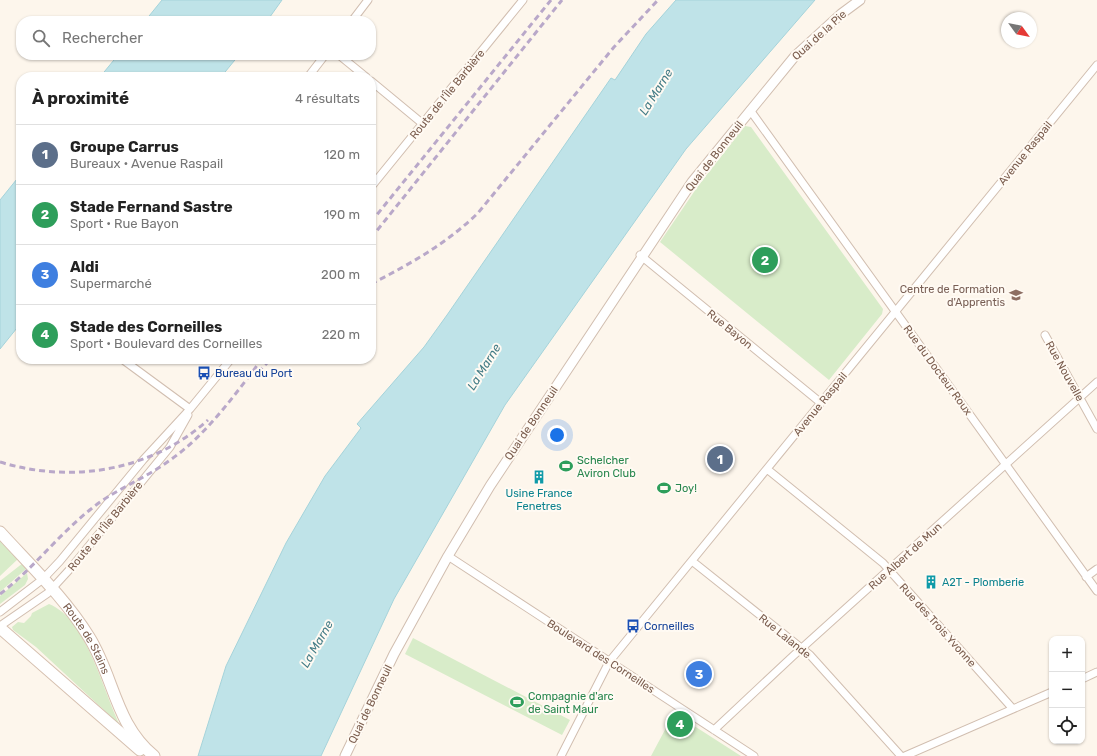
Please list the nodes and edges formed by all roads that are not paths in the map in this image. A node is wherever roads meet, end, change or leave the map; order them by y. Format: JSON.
{"nodes":[{"id":1,"x":368,"y":0,"type":"edge"},
{"id":2,"x":523,"y":0,"type":"edge"},
{"id":3,"x":860,"y":0,"type":"edge"},
{"id":4,"x":356,"y":16,"type":"edge"},
{"id":5,"x":321,"y":60,"type":"edge"},
{"id":6,"x":345,"y":60,"type":"edge"},
{"id":7,"x":1097,"y":65,"type":"edge"},
{"id":8,"x":312,"y":72,"type":"edge"},
{"id":9,"x":360,"y":72,"type":"edge"},
{"id":10,"x":376,"y":85,"type":"edge"},
{"id":11,"x":750,"y":110,"type":"junction"},
{"id":12,"x":423,"y":124,"type":"junction"},
{"id":13,"x":376,"y":181,"type":"edge"},
{"id":14,"x":641,"y":256,"type":"junction"},
{"id":15,"x":896,"y":312,"type":"junction"},
{"id":16,"x":1045,"y":335,"type":"dead end"},
{"id":17,"x":129,"y":364,"type":"edge"},
{"id":18,"x":227,"y":364,"type":"edge"},
{"id":19,"x":1097,"y":382,"type":"edge"},
{"id":20,"x":1080,"y":398,"type":"junction"},
{"id":21,"x":821,"y":403,"type":"junction"},
{"id":22,"x":190,"y":409,"type":"junction"},
{"id":23,"x":1097,"y":429,"type":"edge"},
{"id":24,"x":1006,"y":465,"type":"junction"},
{"id":25,"x":767,"y":468,"type":"junction"},
{"id":26,"x":0,"y":532,"type":"edge"},
{"id":27,"x":448,"y":556,"type":"junction"},
{"id":28,"x":692,"y":561,"type":"junction"},
{"id":29,"x":1097,"y":569,"type":"edge"},
{"id":30,"x":889,"y":570,"type":"junction"},
{"id":31,"x":1086,"y":577,"type":"junction"},
{"id":32,"x":43,"y":579,"type":"junction"},
{"id":33,"x":52,"y":589,"type":"junction"},
{"id":34,"x":1097,"y":592,"type":"edge"},
{"id":35,"x":0,"y":612,"type":"edge"},
{"id":36,"x":0,"y":627,"type":"edge"},
{"id":37,"x":0,"y":640,"type":"edge"},
{"id":38,"x":23,"y":648,"type":"junction"},
{"id":39,"x":801,"y":649,"type":"junction"},
{"id":40,"x":609,"y":662,"type":"junction"},
{"id":41,"x":1097,"y":672,"type":"edge"},
{"id":42,"x":1085,"y":678,"type":"edge"},
{"id":43,"x":1049,"y":693,"type":"edge"},
{"id":44,"x":1013,"y":709,"type":"junction"},
{"id":45,"x":714,"y":730,"type":"junction"},
{"id":46,"x":147,"y":756,"type":"edge"},
{"id":47,"x":154,"y":756,"type":"edge"},
{"id":48,"x":345,"y":756,"type":"edge"},
{"id":49,"x":561,"y":756,"type":"edge"},
{"id":50,"x":754,"y":756,"type":"edge"},
{"id":51,"x":900,"y":756,"type":"edge"},
{"id":52,"x":905,"y":756,"type":"edge"}],
"edges":[{"from":1,"to":4,"type":"street"},
{"from":2,"to":12,"type":"street","name":"Route de l'Île Barbière"},
{"from":3,"to":11,"type":"street","name":"Quai de la Pie"},
{"from":5,"to":8,"type":"street"},
{"from":6,"to":9,"type":"street"},
{"from":7,"to":15,"type":"street","name":"Avenue Raspail"},
{"from":10,"to":12,"type":"street"},
{"from":11,"to":14,"type":"street","name":"Quai de Bonneuil"},
{"from":11,"to":15,"type":"street","name":"Rue du Docteur Roux"},
{"from":12,"to":13,"type":"street","name":"Route de l'Île Barbière"},
{"from":14,"to":21,"type":"street","name":"Rue Bayon"},
{"from":14,"to":27,"type":"street","name":"Quai de Bonneuil"},
{"from":15,"to":21,"type":"street","name":"Avenue Raspail"},
{"from":15,"to":24,"type":"street","name":"Rue du Docteur Roux"},
{"from":16,"to":20,"type":"street","name":"Rue Nouvelle"},
{"from":17,"to":22,"type":"street"},
{"from":18,"to":22,"type":"street","name":"Route de l'Île Barbière"},
{"from":19,"to":20,"type":"street","name":"Rue Albert de Mun"},
{"from":20,"to":23,"type":"street","name":"Rue Nouvelle"},
{"from":20,"to":24,"type":"street","name":"Rue Albert de Mun"},
{"from":21,"to":25,"type":"street","name":"Avenue Raspail"},
{"from":22,"to":32,"type":"street","name":"Route de l'Île Barbière"},
{"from":22,"to":33,"type":"street","name":"Route de l'Île Barbière"},
{"from":24,"to":30,"type":"street","name":"Rue Albert de Mun"},
{"from":24,"to":31,"type":"street","name":"Rue du Docteur Roux"},
{"from":25,"to":28,"type":"street","name":"Avenue Raspail"},
{"from":25,"to":30,"type":"street","name":"Rue des Trois Yvonne"},
{"from":26,"to":32,"type":"main road","name":"Route de Stains"},
{"from":27,"to":40,"type":"street","name":"Boulevard des Corneilles"},
{"from":27,"to":48,"type":"street","name":"Quai de Bonneuil"},
{"from":28,"to":39,"type":"street","name":"Rue Lalande"},
{"from":28,"to":40,"type":"street","name":"Avenue Raspail"},
{"from":29,"to":31,"type":"street"},
{"from":30,"to":39,"type":"street","name":"Rue Albert de Mun"},
{"from":30,"to":44,"type":"street","name":"Rue des Trois Yvonne"},
{"from":31,"to":34,"type":"street","name":"Rue du Docteur Roux"},
{"from":32,"to":33,"type":"main road","name":"Route de Stains"},
{"from":32,"to":35,"type":"street","name":"Route de l'Île Barbière"},
{"from":33,"to":36,"type":"street","name":"Route de l'Île Barbière"},
{"from":33,"to":47,"type":"main road","name":"Route de Stains"},
{"from":36,"to":38,"type":"main road"},
{"from":37,"to":38,"type":"main road"},
{"from":38,"to":46,"type":"main road"},
{"from":39,"to":45,"type":"street","name":"Rue Albert de Mun"},
{"from":39,"to":51,"type":"street","name":"Rue Lalande"},
{"from":40,"to":45,"type":"street","name":"Boulevard des Corneilles"},
{"from":40,"to":49,"type":"street","name":"Avenue Raspail"},
{"from":41,"to":42,"type":"street"},
{"from":43,"to":44,"type":"street"},
{"from":44,"to":52,"type":"street"},
{"from":45,"to":50,"type":"street","name":"Boulevard des Corneilles"}]}
